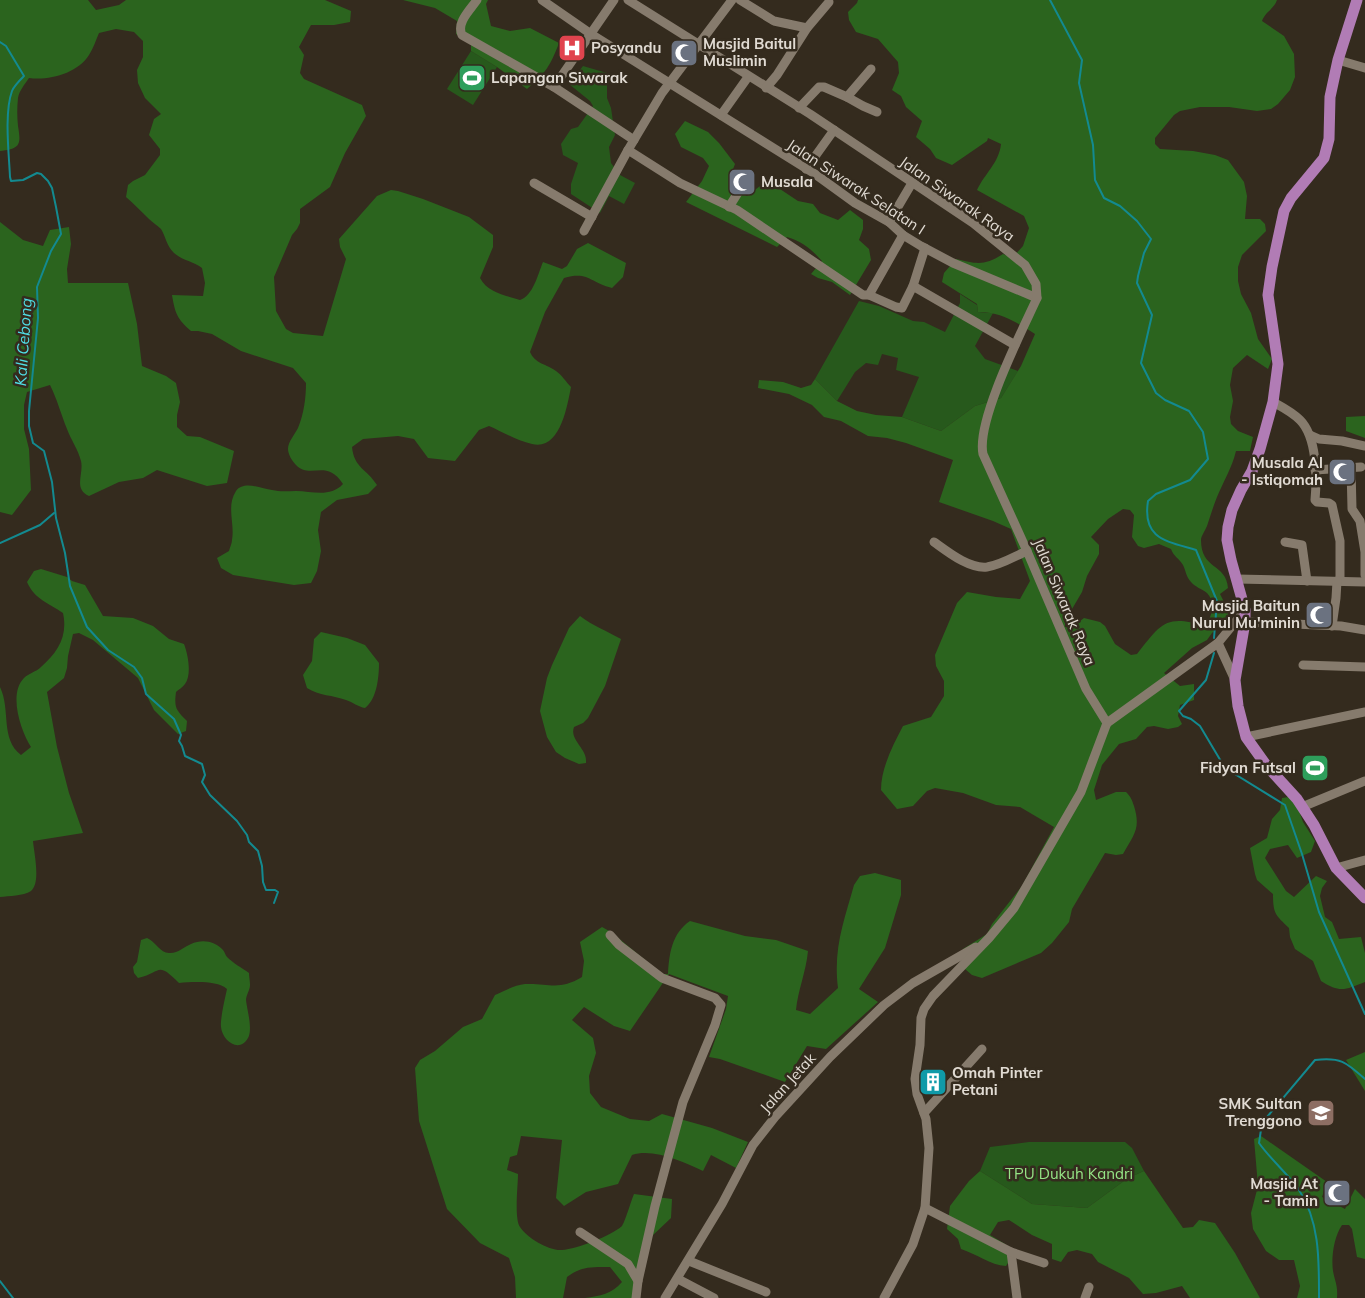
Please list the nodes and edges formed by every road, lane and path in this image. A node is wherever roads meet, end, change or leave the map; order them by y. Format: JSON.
{"nodes":[{"id":1,"x":477,"y":0,"type":"edge"},
{"id":2,"x":542,"y":0,"type":"edge"},
{"id":3,"x":614,"y":0,"type":"edge"},
{"id":4,"x":628,"y":0,"type":"edge"},
{"id":5,"x":732,"y":0,"type":"edge"},
{"id":6,"x":740,"y":0,"type":"edge"},
{"id":7,"x":1357,"y":0,"type":"edge"},
{"id":8,"x":830,"y":2,"type":"dead end"},
{"id":9,"x":807,"y":28,"type":"junction"},
{"id":10,"x":591,"y":34,"type":"junction"},
{"id":11,"x":698,"y":44,"type":"junction"},
{"id":12,"x":1338,"y":60,"type":"junction"},
{"id":13,"x":1365,"y":68,"type":"edge"},
{"id":14,"x":871,"y":69,"type":"dead end"},
{"id":15,"x":748,"y":77,"type":"junction"},
{"id":16,"x":670,"y":82,"type":"junction"},
{"id":17,"x":554,"y":87,"type":"junction"},
{"id":18,"x":766,"y":88,"type":"junction"},
{"id":19,"x":847,"y":97,"type":"junction"},
{"id":20,"x":799,"y":108,"type":"junction"},
{"id":21,"x":877,"y":112,"type":"dead end"},
{"id":22,"x":721,"y":115,"type":"junction"},
{"id":23,"x":834,"y":130,"type":"junction"},
{"id":24,"x":634,"y":140,"type":"junction"},
{"id":25,"x":628,"y":150,"type":"junction"},
{"id":26,"x":806,"y":169,"type":"junction"},
{"id":27,"x":534,"y":183,"type":"dead end"},
{"id":28,"x":912,"y":183,"type":"junction"},
{"id":29,"x":739,"y":191,"type":"dead end"},
{"id":30,"x":729,"y":207,"type":"junction"},
{"id":31,"x":592,"y":217,"type":"junction"},
{"id":32,"x":888,"y":222,"type":"junction"},
{"id":33,"x":584,"y":231,"type":"dead end"},
{"id":34,"x":903,"y":235,"type":"junction"},
{"id":35,"x":925,"y":248,"type":"junction"},
{"id":36,"x":913,"y":286,"type":"junction"},
{"id":37,"x":869,"y":295,"type":"junction"},
{"id":38,"x":1037,"y":298,"type":"junction"},
{"id":39,"x":1015,"y":345,"type":"junction"},
{"id":40,"x":1273,"y":402,"type":"junction"},
{"id":41,"x":1310,"y":435,"type":"junction"},
{"id":42,"x":1365,"y":446,"type":"edge"},
{"id":43,"x":1361,"y":467,"type":"dead end"},
{"id":44,"x":1351,"y":468,"type":"junction"},
{"id":45,"x":1315,"y":470,"type":"junction"},
{"id":46,"x":934,"y":542,"type":"dead end"},
{"id":47,"x":1285,"y":542,"type":"dead end"},
{"id":48,"x":1027,"y":551,"type":"junction"},
{"id":49,"x":1365,"y":575,"type":"edge"},
{"id":50,"x":1237,"y":580,"type":"junction"},
{"id":51,"x":1307,"y":581,"type":"junction"},
{"id":52,"x":1338,"y":581,"type":"junction"},
{"id":53,"x":1365,"y":582,"type":"edge"},
{"id":54,"x":1245,"y":616,"type":"junction"},
{"id":55,"x":1332,"y":626,"type":"junction"},
{"id":56,"x":1365,"y":630,"type":"edge"},
{"id":57,"x":1218,"y":643,"type":"junction"},
{"id":58,"x":1303,"y":664,"type":"dead end"},
{"id":59,"x":1365,"y":667,"type":"edge"},
{"id":60,"x":1236,"y":680,"type":"junction"},
{"id":61,"x":1365,"y":712,"type":"edge"},
{"id":62,"x":1107,"y":723,"type":"junction"},
{"id":63,"x":1246,"y":737,"type":"junction"},
{"id":64,"x":1365,"y":781,"type":"edge"},
{"id":65,"x":1302,"y":807,"type":"junction"},
{"id":66,"x":1365,"y":860,"type":"edge"},
{"id":67,"x":1336,"y":868,"type":"junction"},
{"id":68,"x":1365,"y":898,"type":"edge"},
{"id":69,"x":610,"y":935,"type":"dead end"},
{"id":70,"x":989,"y":938,"type":"junction"},
{"id":71,"x":982,"y":1049,"type":"dead end"},
{"id":72,"x":924,"y":1113,"type":"junction"},
{"id":73,"x":925,"y":1208,"type":"junction"},
{"id":74,"x":580,"y":1232,"type":"dead end"},
{"id":75,"x":1012,"y":1254,"type":"junction"},
{"id":76,"x":689,"y":1261,"type":"junction"},
{"id":77,"x":1044,"y":1263,"type":"dead end"},
{"id":78,"x":678,"y":1279,"type":"junction"},
{"id":79,"x":638,"y":1282,"type":"junction"},
{"id":80,"x":1089,"y":1287,"type":"dead end"},
{"id":81,"x":766,"y":1292,"type":"dead end"},
{"id":82,"x":636,"y":1298,"type":"edge"},
{"id":83,"x":665,"y":1298,"type":"edge"},
{"id":84,"x":714,"y":1298,"type":"edge"},
{"id":85,"x":884,"y":1298,"type":"edge"},
{"id":86,"x":1017,"y":1298,"type":"edge"},
{"id":87,"x":1085,"y":1298,"type":"edge"}],
"edges":[{"from":1,"to":17,"type":"street"},
{"from":2,"to":10,"type":"street","name":"Jalan Siwarak Selatan I"},
{"from":3,"to":10,"type":"street"},
{"from":4,"to":11,"type":"street","name":"Jalan Siwarak Raya"},
{"from":5,"to":11,"type":"street"},
{"from":6,"to":9,"type":"street"},
{"from":7,"to":12,"type":"main road"},
{"from":8,"to":9,"type":"street"},
{"from":9,"to":18,"type":"street"},
{"from":10,"to":16,"type":"street","name":"Jalan Siwarak Selatan I"},
{"from":10,"to":17,"type":"street"},
{"from":11,"to":15,"type":"street","name":"Jalan Siwarak Raya"},
{"from":11,"to":16,"type":"street"},
{"from":12,"to":13,"type":"street"},
{"from":12,"to":40,"type":"main road"},
{"from":14,"to":19,"type":"street"},
{"from":15,"to":18,"type":"street","name":"Jalan Siwarak Raya"},
{"from":15,"to":22,"type":"street"},
{"from":16,"to":22,"type":"street","name":"Jalan Siwarak Selatan I"},
{"from":16,"to":24,"type":"street"},
{"from":17,"to":24,"type":"street"},
{"from":18,"to":20,"type":"street","name":"Jalan Siwarak Raya"},
{"from":19,"to":20,"type":"street"},
{"from":19,"to":21,"type":"street"},
{"from":20,"to":23,"type":"street","name":"Jalan Siwarak Raya"},
{"from":22,"to":26,"type":"street","name":"Jalan Siwarak Selatan I"},
{"from":23,"to":26,"type":"street"},
{"from":23,"to":28,"type":"street","name":"Jalan Siwarak Raya"},
{"from":24,"to":25,"type":"street"},
{"from":25,"to":30,"type":"street"},
{"from":25,"to":31,"type":"street"},
{"from":26,"to":32,"type":"street","name":"Jalan Siwarak Selatan I"},
{"from":27,"to":31,"type":"street"},
{"from":28,"to":32,"type":"street"},
{"from":28,"to":38,"type":"street","name":"Jalan Siwarak Raya"},
{"from":29,"to":30,"type":"street"},
{"from":30,"to":37,"type":"street"},
{"from":31,"to":33,"type":"street"},
{"from":32,"to":34,"type":"street","name":"Jalan Siwarak Selatan I"},
{"from":34,"to":35,"type":"street","name":"Jalan Siwarak Selatan I"},
{"from":34,"to":37,"type":"street"},
{"from":35,"to":36,"type":"street"},
{"from":35,"to":38,"type":"street","name":"Jalan Siwarak Selatan I"},
{"from":36,"to":37,"type":"street"},
{"from":36,"to":39,"type":"street"},
{"from":38,"to":39,"type":"street","name":"Jalan Siwarak Raya"},
{"from":39,"to":48,"type":"street","name":"Jalan Siwarak Raya"},
{"from":40,"to":41,"type":"street"},
{"from":40,"to":50,"type":"main road"},
{"from":41,"to":42,"type":"street"},
{"from":41,"to":45,"type":"street"},
{"from":43,"to":44,"type":"street"},
{"from":44,"to":45,"type":"street"},
{"from":44,"to":49,"type":"street"},
{"from":45,"to":52,"type":"street"},
{"from":46,"to":48,"type":"street"},
{"from":47,"to":51,"type":"street"},
{"from":48,"to":62,"type":"street","name":"Jalan Siwarak Raya"},
{"from":50,"to":51,"type":"street"},
{"from":50,"to":54,"type":"main road"},
{"from":51,"to":52,"type":"street"},
{"from":52,"to":53,"type":"street"},
{"from":52,"to":55,"type":"street"},
{"from":54,"to":55,"type":"street"},
{"from":54,"to":57,"type":"street"},
{"from":54,"to":60,"type":"main road"},
{"from":55,"to":56,"type":"street"},
{"from":57,"to":60,"type":"street"},
{"from":57,"to":62,"type":"street"},
{"from":58,"to":59,"type":"street"},
{"from":60,"to":63,"type":"main road"},
{"from":61,"to":63,"type":"street"},
{"from":62,"to":70,"type":"street"},
{"from":63,"to":65,"type":"main road"},
{"from":64,"to":65,"type":"street"},
{"from":65,"to":67,"type":"main road"},
{"from":66,"to":67,"type":"street"},
{"from":67,"to":68,"type":"main road"},
{"from":69,"to":79,"type":"street"},
{"from":70,"to":72,"type":"street"},
{"from":70,"to":76,"type":"street","name":"Jalan Jetak"},
{"from":71,"to":72,"type":"street"},
{"from":72,"to":73,"type":"street"},
{"from":73,"to":75,"type":"street"},
{"from":73,"to":85,"type":"street"},
{"from":74,"to":79,"type":"street"},
{"from":75,"to":77,"type":"street"},
{"from":75,"to":86,"type":"street"},
{"from":76,"to":78,"type":"street","name":"Jalan Jetak"},
{"from":76,"to":81,"type":"street"},
{"from":78,"to":83,"type":"street","name":"Jalan Jetak"},
{"from":78,"to":84,"type":"street"},
{"from":79,"to":82,"type":"street"},
{"from":80,"to":87,"type":"street"}]}
